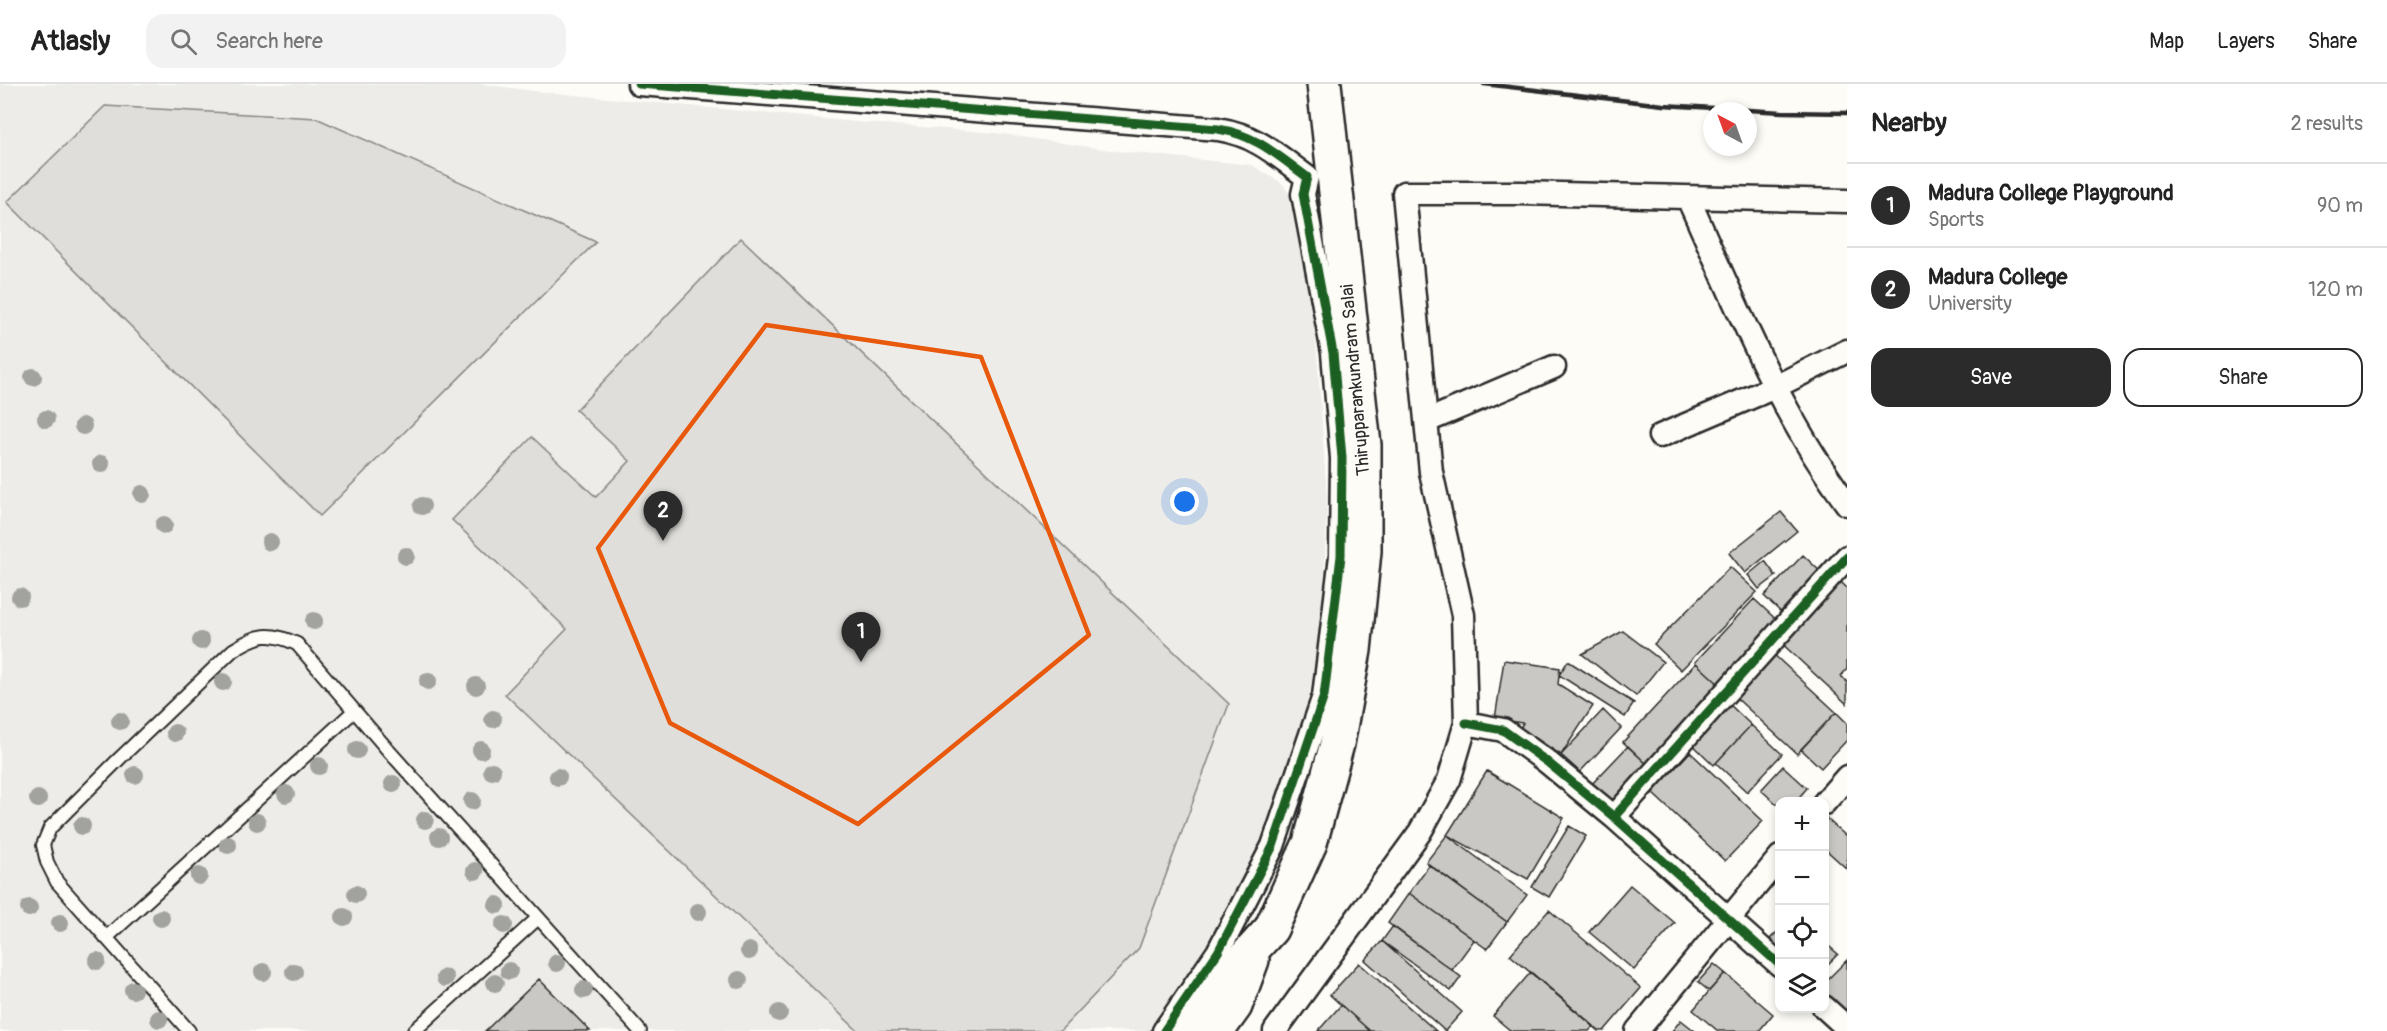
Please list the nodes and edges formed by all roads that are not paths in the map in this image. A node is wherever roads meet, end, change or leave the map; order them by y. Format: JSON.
{"nodes":[{"id":1,"x":639,"y":84,"type":"edge"},
{"id":2,"x":1324,"y":84,"type":"edge"},
{"id":3,"x":1688,"y":198,"type":"junction"},
{"id":4,"x":1847,"y":201,"type":"edge"},
{"id":5,"x":1847,"y":351,"type":"edge"},
{"id":6,"x":1554,"y":367,"type":"dead end"},
{"id":7,"x":1775,"y":387,"type":"junction"},
{"id":8,"x":1426,"y":421,"type":"junction"},
{"id":9,"x":1660,"y":436,"type":"dead end"},
{"id":10,"x":1847,"y":504,"type":"edge"},
{"id":11,"x":1847,"y":557,"type":"edge"},
{"id":12,"x":354,"y":711,"type":"junction"},
{"id":13,"x":1466,"y":723,"type":"junction"},
{"id":14,"x":1847,"y":777,"type":"edge"},
{"id":15,"x":1829,"y":797,"type":"edge"},
{"id":16,"x":1614,"y":817,"type":"junction"},
{"id":17,"x":1775,"y":862,"type":"edge"},
{"id":18,"x":1728,"y":917,"type":"junction"},
{"id":19,"x":538,"y":918,"type":"junction"},
{"id":20,"x":106,"y":938,"type":"junction"},
{"id":21,"x":1264,"y":938,"type":"junction"},
{"id":22,"x":1775,"y":961,"type":"edge"},
{"id":23,"x":1829,"y":1012,"type":"edge"},
{"id":24,"x":1847,"y":1028,"type":"edge"},
{"id":25,"x":189,"y":1031,"type":"edge"},
{"id":26,"x":414,"y":1031,"type":"edge"},
{"id":27,"x":640,"y":1031,"type":"edge"},
{"id":28,"x":1164,"y":1031,"type":"edge"},
{"id":29,"x":1185,"y":1031,"type":"edge"},
{"id":30,"x":1217,"y":1031,"type":"edge"},
{"id":31,"x":1275,"y":1031,"type":"edge"},
{"id":32,"x":1637,"y":1031,"type":"edge"}],
"edges":[{"from":1,"to":28,"type":"street"},
{"from":2,"to":21,"type":"main road","name":"Thirupparankundram Salai"},
{"from":3,"to":4,"type":"street"},
{"from":3,"to":7,"type":"street"},
{"from":3,"to":8,"type":"street"},
{"from":5,"to":7,"type":"street"},
{"from":6,"to":8,"type":"street"},
{"from":7,"to":9,"type":"street"},
{"from":7,"to":10,"type":"street"},
{"from":8,"to":13,"type":"street"},
{"from":11,"to":16,"type":"street"},
{"from":12,"to":19,"type":"lane"},
{"from":12,"to":20,"type":"lane"},
{"from":12,"to":20,"type":"lane"},
{"from":13,"to":16,"type":"street"},
{"from":13,"to":31,"type":"street"},
{"from":14,"to":15,"type":"street"},
{"from":16,"to":18,"type":"street"},
{"from":17,"to":18,"type":"street"},
{"from":18,"to":22,"type":"street"},
{"from":18,"to":32,"type":"street"},
{"from":19,"to":26,"type":"lane"},
{"from":19,"to":27,"type":"lane"},
{"from":20,"to":25,"type":"lane"},
{"from":21,"to":29,"type":"main road","name":"Thirupparankundram Salai"},
{"from":21,"to":30,"type":"main road","name":"Thirupparankundram Salai"},
{"from":23,"to":24,"type":"street"}]}
